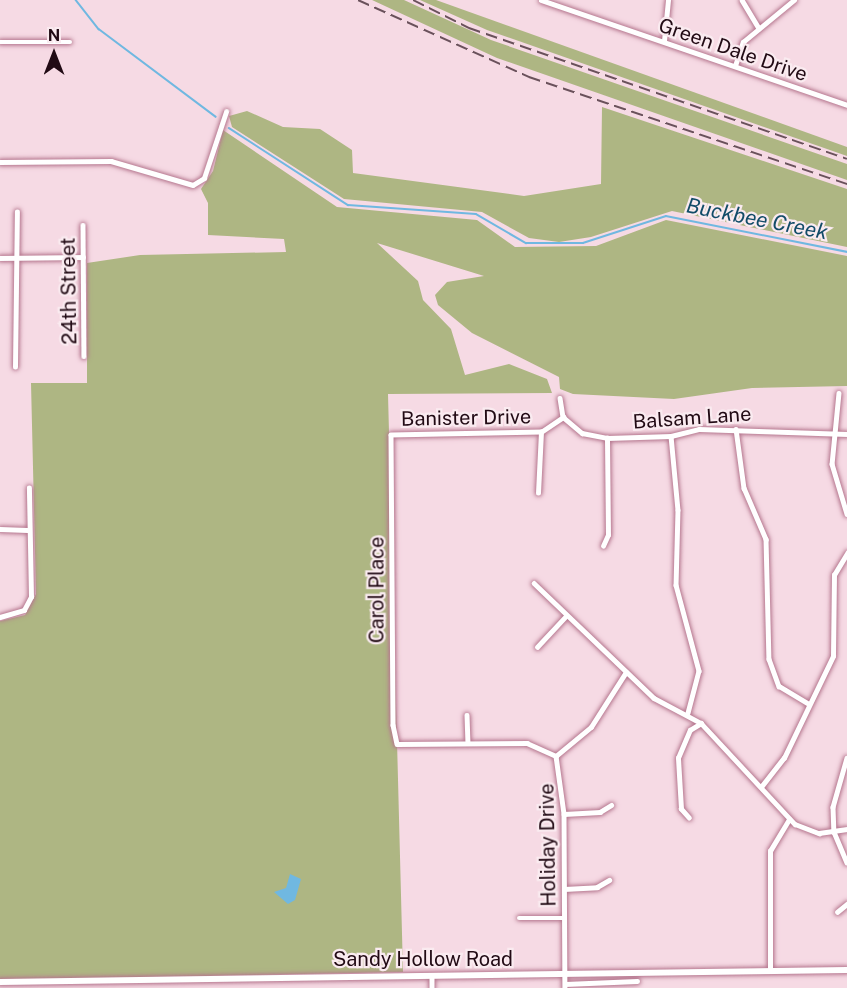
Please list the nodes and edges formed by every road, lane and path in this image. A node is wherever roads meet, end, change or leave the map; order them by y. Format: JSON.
{"nodes":[{"id":1,"x":541,"y":0,"type":"edge"},
{"id":2,"x":668,"y":0,"type":"edge"},
{"id":3,"x":742,"y":0,"type":"edge"},
{"id":4,"x":794,"y":0,"type":"edge"},
{"id":5,"x":759,"y":28,"type":"junction"},
{"id":6,"x":664,"y":41,"type":"junction"},
{"id":7,"x":0,"y":42,"type":"edge"},
{"id":8,"x":70,"y":42,"type":"dead end"},
{"id":9,"x":735,"y":66,"type":"junction"},
{"id":10,"x":847,"y":105,"type":"edge"},
{"id":11,"x":226,"y":112,"type":"dead end"},
{"id":12,"x":0,"y":162,"type":"edge"},
{"id":13,"x":17,"y":212,"type":"dead end"},
{"id":14,"x":83,"y":225,"type":"dead end"},
{"id":15,"x":83,"y":257,"type":"junction"},
{"id":16,"x":0,"y":258,"type":"edge"},
{"id":17,"x":16,"y":258,"type":"junction"},
{"id":18,"x":84,"y":356,"type":"dead end"},
{"id":19,"x":15,"y":367,"type":"dead end"},
{"id":20,"x":839,"y":393,"type":"dead end"},
{"id":21,"x":560,"y":398,"type":"dead end"},
{"id":22,"x":563,"y":417,"type":"junction"},
{"id":23,"x":736,"y":429,"type":"junction"},
{"id":24,"x":541,"y":432,"type":"junction"},
{"id":25,"x":847,"y":434,"type":"edge"},
{"id":26,"x":390,"y":435,"type":"joint"},
{"id":27,"x":671,"y":436,"type":"junction"},
{"id":28,"x":834,"y":437,"type":"junction"},
{"id":29,"x":607,"y":438,"type":"junction"},
{"id":30,"x":29,"y":488,"type":"dead end"},
{"id":31,"x":538,"y":493,"type":"dead end"},
{"id":32,"x":847,"y":514,"type":"edge"},
{"id":33,"x":0,"y":529,"type":"edge"},
{"id":34,"x":27,"y":530,"type":"junction"},
{"id":35,"x":603,"y":546,"type":"dead end"},
{"id":36,"x":847,"y":553,"type":"edge"},
{"id":37,"x":534,"y":583,"type":"dead end"},
{"id":38,"x":566,"y":616,"type":"junction"},
{"id":39,"x":0,"y":617,"type":"edge"},
{"id":40,"x":537,"y":647,"type":"dead end"},
{"id":41,"x":626,"y":672,"type":"junction"},
{"id":42,"x":807,"y":703,"type":"junction"},
{"id":43,"x":688,"y":713,"type":"junction"},
{"id":44,"x":467,"y":715,"type":"dead end"},
{"id":45,"x":701,"y":723,"type":"junction"},
{"id":46,"x":468,"y":742,"type":"junction"},
{"id":47,"x":397,"y":744,"type":"joint"},
{"id":48,"x":556,"y":756,"type":"junction"},
{"id":49,"x":847,"y":758,"type":"edge"},
{"id":50,"x":761,"y":787,"type":"junction"},
{"id":51,"x":611,"y":805,"type":"dead end"},
{"id":52,"x":564,"y":814,"type":"junction"},
{"id":53,"x":689,"y":818,"type":"dead end"},
{"id":54,"x":789,"y":819,"type":"junction"},
{"id":55,"x":847,"y":829,"type":"edge"},
{"id":56,"x":834,"y":832,"type":"junction"},
{"id":57,"x":847,"y":862,"type":"edge"},
{"id":58,"x":609,"y":880,"type":"dead end"},
{"id":59,"x":564,"y":889,"type":"junction"},
{"id":60,"x":847,"y":904,"type":"edge"},
{"id":61,"x":837,"y":912,"type":"dead end"},
{"id":62,"x":519,"y":918,"type":"dead end"},
{"id":63,"x":565,"y":918,"type":"junction"},
{"id":64,"x":847,"y":970,"type":"edge"},
{"id":65,"x":770,"y":971,"type":"junction"},
{"id":66,"x":565,"y":975,"type":"junction"},
{"id":67,"x":432,"y":976,"type":"junction"},
{"id":68,"x":636,"y":981,"type":"dead end"},
{"id":69,"x":0,"y":982,"type":"edge"},
{"id":70,"x":565,"y":986,"type":"edge"},
{"id":71,"x":432,"y":988,"type":"edge"}],
"edges":[{"from":1,"to":6,"type":"street","name":"Green Dale Drive"},
{"from":2,"to":6,"type":"street"},
{"from":3,"to":5,"type":"street"},
{"from":4,"to":5,"type":"street"},
{"from":5,"to":9,"type":"street"},
{"from":6,"to":9,"type":"street","name":"Green Dale Drive"},
{"from":7,"to":8,"type":"street"},
{"from":9,"to":10,"type":"street","name":"Green Dale Drive"},
{"from":11,"to":12,"type":"street"},
{"from":13,"to":17,"type":"street"},
{"from":14,"to":15,"type":"street","name":"24th Street"},
{"from":15,"to":17,"type":"street"},
{"from":15,"to":18,"type":"street","name":"24th Street"},
{"from":16,"to":17,"type":"street"},
{"from":17,"to":19,"type":"street"},
{"from":20,"to":28,"type":"street"},
{"from":21,"to":22,"type":"street"},
{"from":22,"to":24,"type":"street"},
{"from":22,"to":29,"type":"street","name":"Balsam Lane"},
{"from":23,"to":27,"type":"street","name":"Balsam Lane"},
{"from":23,"to":28,"type":"street","name":"Balsam Lane"},
{"from":23,"to":42,"type":"street"},
{"from":24,"to":26,"type":"street","name":"Banister Drive"},
{"from":24,"to":31,"type":"street"},
{"from":25,"to":28,"type":"street","name":"Balsam Lane"},
{"from":26,"to":47,"type":"street","name":"Carol Place"},
{"from":27,"to":29,"type":"street","name":"Balsam Lane"},
{"from":27,"to":43,"type":"street"},
{"from":28,"to":32,"type":"street"},
{"from":29,"to":35,"type":"street"},
{"from":30,"to":34,"type":"street"},
{"from":33,"to":34,"type":"street"},
{"from":34,"to":39,"type":"street"},
{"from":36,"to":42,"type":"street"},
{"from":37,"to":38,"type":"street"},
{"from":38,"to":40,"type":"street"},
{"from":38,"to":41,"type":"street"},
{"from":41,"to":43,"type":"street"},
{"from":41,"to":48,"type":"street"},
{"from":42,"to":50,"type":"street"},
{"from":43,"to":45,"type":"street"},
{"from":44,"to":46,"type":"street"},
{"from":45,"to":50,"type":"street"},
{"from":45,"to":53,"type":"street"},
{"from":46,"to":47,"type":"street","name":"Holiday Drive"},
{"from":46,"to":48,"type":"street","name":"Holiday Drive"},
{"from":48,"to":52,"type":"street","name":"Holiday Drive"},
{"from":49,"to":56,"type":"street"},
{"from":50,"to":54,"type":"street"},
{"from":51,"to":52,"type":"street"},
{"from":52,"to":59,"type":"street","name":"Holiday Drive"},
{"from":54,"to":56,"type":"street"},
{"from":54,"to":65,"type":"street"},
{"from":55,"to":56,"type":"street"},
{"from":56,"to":57,"type":"street"},
{"from":58,"to":59,"type":"street"},
{"from":59,"to":63,"type":"street","name":"Holiday Drive"},
{"from":60,"to":61,"type":"street"},
{"from":62,"to":63,"type":"street"},
{"from":63,"to":66,"type":"street","name":"Holiday Drive"},
{"from":64,"to":65,"type":"street","name":"Sandy Hollow Road"},
{"from":65,"to":66,"type":"street","name":"Sandy Hollow Road"},
{"from":66,"to":67,"type":"street","name":"Sandy Hollow Road"},
{"from":66,"to":70,"type":"street","name":"Holiday Drive"},
{"from":67,"to":69,"type":"street","name":"Sandy Hollow Road"},
{"from":67,"to":71,"type":"street"},
{"from":68,"to":70,"type":"street"}]}
